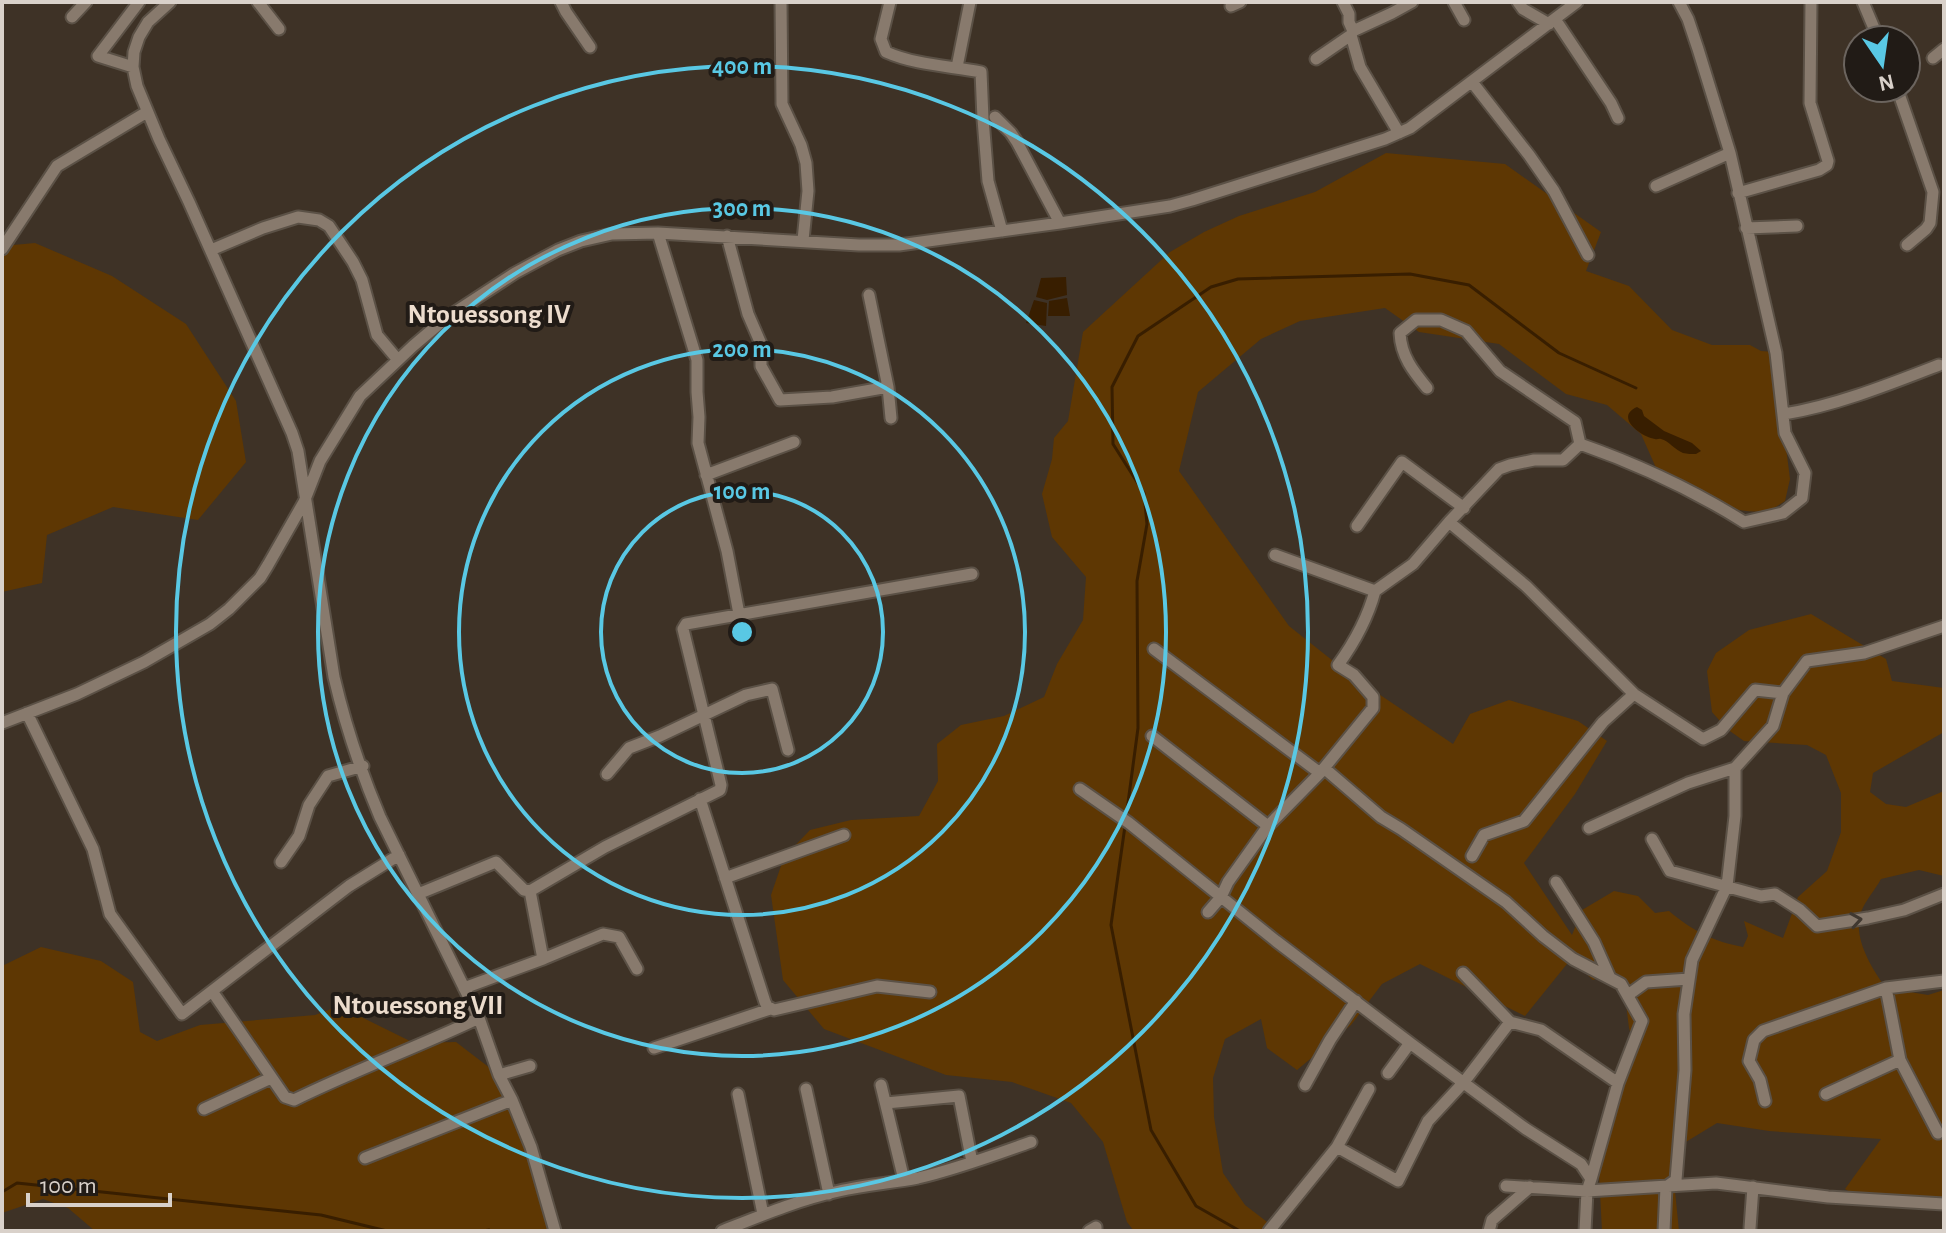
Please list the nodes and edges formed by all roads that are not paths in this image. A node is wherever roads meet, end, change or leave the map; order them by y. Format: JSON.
{"nodes":[{"id":1,"x":86,"y":2,"type":"edge"},
{"id":2,"x":139,"y":2,"type":"edge"},
{"id":3,"x":170,"y":2,"type":"edge"},
{"id":4,"x":258,"y":2,"type":"edge"},
{"id":5,"x":561,"y":2,"type":"edge"},
{"id":6,"x":781,"y":2,"type":"edge"},
{"id":7,"x":890,"y":2,"type":"edge"},
{"id":8,"x":970,"y":2,"type":"edge"},
{"id":9,"x":1343,"y":2,"type":"edge"},
{"id":10,"x":1412,"y":2,"type":"edge"},
{"id":11,"x":1454,"y":2,"type":"edge"},
{"id":12,"x":1518,"y":2,"type":"edge"},
{"id":13,"x":1577,"y":2,"type":"edge"},
{"id":14,"x":1679,"y":2,"type":"edge"},
{"id":15,"x":1811,"y":2,"type":"edge"},
{"id":16,"x":1863,"y":2,"type":"edge"},
{"id":17,"x":72,"y":17,"type":"dead end"},
{"id":18,"x":1464,"y":20,"type":"dead end"},
{"id":19,"x":1552,"y":21,"type":"junction"},
{"id":20,"x":1872,"y":24,"type":"edge"},
{"id":21,"x":279,"y":29,"type":"dead end"},
{"id":22,"x":1352,"y":33,"type":"junction"},
{"id":23,"x":590,"y":47,"type":"dead end"},
{"id":24,"x":1944,"y":49,"type":"edge"},
{"id":25,"x":1933,"y":58,"type":"dead end"},
{"id":26,"x":1316,"y":59,"type":"dead end"},
{"id":27,"x":133,"y":67,"type":"junction"},
{"id":28,"x":957,"y":67,"type":"junction"},
{"id":29,"x":1472,"y":82,"type":"junction"},
{"id":30,"x":1903,"y":104,"type":"edge"},
{"id":31,"x":147,"y":112,"type":"junction"},
{"id":32,"x":995,"y":117,"type":"dead end"},
{"id":33,"x":1618,"y":118,"type":"dead end"},
{"id":34,"x":1399,"y":133,"type":"junction"},
{"id":35,"x":1730,"y":153,"type":"junction"},
{"id":36,"x":1656,"y":186,"type":"dead end"},
{"id":37,"x":1738,"y":193,"type":"junction"},
{"id":38,"x":1060,"y":223,"type":"junction"},
{"id":39,"x":1797,"y":226,"type":"dead end"},
{"id":40,"x":1746,"y":228,"type":"junction"},
{"id":41,"x":1002,"y":231,"type":"junction"},
{"id":42,"x":658,"y":233,"type":"junction"},
{"id":43,"x":727,"y":236,"type":"junction"},
{"id":44,"x":803,"y":240,"type":"junction"},
{"id":45,"x":1907,"y":245,"type":"dead end"},
{"id":46,"x":2,"y":249,"type":"edge"},
{"id":47,"x":211,"y":250,"type":"junction"},
{"id":48,"x":1588,"y":255,"type":"dead end"},
{"id":49,"x":869,"y":295,"type":"dead end"},
{"id":50,"x":398,"y":360,"type":"junction"},
{"id":51,"x":1939,"y":365,"type":"dead end"},
{"id":52,"x":888,"y":387,"type":"junction"},
{"id":53,"x":1427,"y":388,"type":"dead end"},
{"id":54,"x":1784,"y":414,"type":"junction"},
{"id":55,"x":891,"y":418,"type":"dead end"},
{"id":56,"x":794,"y":442,"type":"dead end"},
{"id":57,"x":1580,"y":444,"type":"junction"},
{"id":58,"x":706,"y":475,"type":"junction"},
{"id":59,"x":304,"y":502,"type":"junction"},
{"id":60,"x":1464,"y":508,"type":"junction"},
{"id":61,"x":1449,"y":522,"type":"junction"},
{"id":62,"x":1357,"y":526,"type":"dead end"},
{"id":63,"x":1275,"y":555,"type":"dead end"},
{"id":64,"x":972,"y":574,"type":"dead end"},
{"id":65,"x":1375,"y":591,"type":"junction"},
{"id":66,"x":739,"y":614,"type":"junction"},
{"id":67,"x":1944,"y":626,"type":"edge"},
{"id":68,"x":1154,"y":649,"type":"dead end"},
{"id":69,"x":1783,"y":693,"type":"junction"},
{"id":70,"x":1634,"y":694,"type":"junction"},
{"id":71,"x":27,"y":713,"type":"junction"},
{"id":72,"x":703,"y":715,"type":"junction"},
{"id":73,"x":2,"y":723,"type":"edge"},
{"id":74,"x":1152,"y":736,"type":"dead end"},
{"id":75,"x":788,"y":750,"type":"dead end"},
{"id":76,"x":362,"y":766,"type":"junction"},
{"id":77,"x":1735,"y":768,"type":"junction"},
{"id":78,"x":1322,"y":771,"type":"junction"},
{"id":79,"x":607,"y":774,"type":"dead end"},
{"id":80,"x":1080,"y":789,"type":"dead end"},
{"id":81,"x":700,"y":799,"type":"junction"},
{"id":82,"x":1268,"y":826,"type":"junction"},
{"id":83,"x":1589,"y":828,"type":"dead end"},
{"id":84,"x":844,"y":835,"type":"dead end"},
{"id":85,"x":1652,"y":839,"type":"dead end"},
{"id":86,"x":399,"y":855,"type":"junction"},
{"id":87,"x":1472,"y":856,"type":"dead end"},
{"id":88,"x":281,"y":862,"type":"dead end"},
{"id":89,"x":725,"y":878,"type":"junction"},
{"id":90,"x":1556,"y":882,"type":"dead end"},
{"id":91,"x":1727,"y":886,"type":"junction"},
{"id":92,"x":530,"y":891,"type":"junction"},
{"id":93,"x":418,"y":894,"type":"junction"},
{"id":94,"x":1944,"y":894,"type":"edge"},
{"id":95,"x":1221,"y":897,"type":"junction"},
{"id":96,"x":1208,"y":912,"type":"dead end"},
{"id":97,"x":543,"y":959,"type":"junction"},
{"id":98,"x":637,"y":969,"type":"dead end"},
{"id":99,"x":1463,"y":973,"type":"dead end"},
{"id":100,"x":1610,"y":978,"type":"junction"},
{"id":101,"x":1689,"y":979,"type":"junction"},
{"id":102,"x":1944,"y":981,"type":"edge"},
{"id":103,"x":464,"y":988,"type":"junction"},
{"id":104,"x":1886,"y":988,"type":"junction"},
{"id":105,"x":212,"y":991,"type":"junction"},
{"id":106,"x":930,"y":992,"type":"dead end"},
{"id":107,"x":1628,"y":995,"type":"junction"},
{"id":108,"x":1356,"y":1001,"type":"junction"},
{"id":109,"x":770,"y":1009,"type":"junction"},
{"id":110,"x":479,"y":1018,"type":"junction"},
{"id":111,"x":1510,"y":1022,"type":"junction"},
{"id":112,"x":1410,"y":1043,"type":"junction"},
{"id":113,"x":654,"y":1048,"type":"dead end"},
{"id":114,"x":1900,"y":1060,"type":"junction"},
{"id":115,"x":530,"y":1066,"type":"dead end"},
{"id":116,"x":1388,"y":1073,"type":"dead end"},
{"id":117,"x":499,"y":1075,"type":"junction"},
{"id":118,"x":271,"y":1078,"type":"junction"},
{"id":119,"x":1464,"y":1082,"type":"junction"},
{"id":120,"x":1618,"y":1083,"type":"junction"},
{"id":121,"x":881,"y":1085,"type":"dead end"},
{"id":122,"x":1305,"y":1085,"type":"dead end"},
{"id":123,"x":806,"y":1089,"type":"dead end"},
{"id":124,"x":1369,"y":1089,"type":"dead end"},
{"id":125,"x":738,"y":1094,"type":"dead end"},
{"id":126,"x":1826,"y":1094,"type":"dead end"},
{"id":127,"x":512,"y":1100,"type":"junction"},
{"id":128,"x":1765,"y":1101,"type":"dead end"},
{"id":129,"x":886,"y":1103,"type":"junction"},
{"id":130,"x":204,"y":1109,"type":"dead end"},
{"id":131,"x":1938,"y":1133,"type":"dead end"},
{"id":132,"x":1031,"y":1142,"type":"dead end"},
{"id":133,"x":1337,"y":1147,"type":"junction"},
{"id":134,"x":365,"y":1158,"type":"dead end"},
{"id":135,"x":972,"y":1162,"type":"junction"},
{"id":136,"x":904,"y":1180,"type":"junction"},
{"id":137,"x":1589,"y":1185,"type":"junction"},
{"id":138,"x":1506,"y":1186,"type":"dead end"},
{"id":139,"x":1530,"y":1187,"type":"junction"},
{"id":140,"x":1666,"y":1187,"type":"junction"},
{"id":141,"x":1753,"y":1187,"type":"junction"},
{"id":142,"x":829,"y":1194,"type":"junction"},
{"id":143,"x":1944,"y":1204,"type":"edge"},
{"id":144,"x":763,"y":1214,"type":"junction"},
{"id":145,"x":1750,"y":1228,"type":"dead end"},
{"id":146,"x":555,"y":1231,"type":"edge"},
{"id":147,"x":722,"y":1231,"type":"edge"},
{"id":148,"x":1089,"y":1231,"type":"edge"},
{"id":149,"x":1096,"y":1231,"type":"edge"},
{"id":150,"x":1269,"y":1231,"type":"edge"},
{"id":151,"x":1489,"y":1231,"type":"edge"},
{"id":152,"x":1585,"y":1231,"type":"edge"},
{"id":153,"x":1664,"y":1231,"type":"edge"}],
"edges":[{"from":1,"to":17,"type":"street"},
{"from":2,"to":27,"type":"street"},
{"from":3,"to":27,"type":"street"},
{"from":4,"to":21,"type":"street"},
{"from":5,"to":23,"type":"street"},
{"from":6,"to":44,"type":"street"},
{"from":7,"to":28,"type":"street"},
{"from":8,"to":28,"type":"street"},
{"from":9,"to":22,"type":"street"},
{"from":10,"to":22,"type":"street"},
{"from":11,"to":18,"type":"street"},
{"from":12,"to":19,"type":"street"},
{"from":13,"to":19,"type":"street"},
{"from":14,"to":35,"type":"street"},
{"from":15,"to":37,"type":"street"},
{"from":16,"to":20,"type":"street"},
{"from":19,"to":29,"type":"street"},
{"from":19,"to":33,"type":"street"},
{"from":22,"to":26,"type":"street"},
{"from":22,"to":34,"type":"street"},
{"from":24,"to":25,"type":"street"},
{"from":27,"to":31,"type":"street"},
{"from":28,"to":41,"type":"street"},
{"from":29,"to":34,"type":"street"},
{"from":29,"to":48,"type":"street"},
{"from":30,"to":45,"type":"street"},
{"from":31,"to":46,"type":"street"},
{"from":31,"to":47,"type":"street"},
{"from":32,"to":38,"type":"street"},
{"from":34,"to":38,"type":"street"},
{"from":35,"to":36,"type":"street"},
{"from":35,"to":37,"type":"street"},
{"from":37,"to":40,"type":"street"},
{"from":38,"to":41,"type":"street"},
{"from":39,"to":40,"type":"street"},
{"from":40,"to":54,"type":"street"},
{"from":41,"to":44,"type":"street"},
{"from":42,"to":43,"type":"street"},
{"from":42,"to":50,"type":"street"},
{"from":42,"to":58,"type":"street"},
{"from":43,"to":44,"type":"street"},
{"from":43,"to":52,"type":"street"},
{"from":47,"to":50,"type":"street"},
{"from":47,"to":59,"type":"street"},
{"from":49,"to":52,"type":"street"},
{"from":50,"to":59,"type":"street"},
{"from":51,"to":54,"type":"street"},
{"from":52,"to":55,"type":"street"},
{"from":53,"to":57,"type":"street"},
{"from":54,"to":57,"type":"street"},
{"from":56,"to":58,"type":"street"},
{"from":57,"to":60,"type":"street"},
{"from":58,"to":66,"type":"street"},
{"from":59,"to":71,"type":"street"},
{"from":59,"to":76,"type":"street"},
{"from":60,"to":61,"type":"street"},
{"from":60,"to":62,"type":"street"},
{"from":61,"to":65,"type":"street"},
{"from":61,"to":70,"type":"street"},
{"from":63,"to":65,"type":"street"},
{"from":64,"to":66,"type":"street"},
{"from":65,"to":78,"type":"street"},
{"from":66,"to":72,"type":"street"},
{"from":67,"to":69,"type":"street"},
{"from":68,"to":78,"type":"street"},
{"from":69,"to":70,"type":"street"},
{"from":69,"to":77,"type":"street"},
{"from":70,"to":87,"type":"street"},
{"from":71,"to":73,"type":"street"},
{"from":71,"to":105,"type":"street"},
{"from":72,"to":75,"type":"street"},
{"from":72,"to":79,"type":"street"},
{"from":72,"to":81,"type":"street"},
{"from":74,"to":82,"type":"street"},
{"from":76,"to":86,"type":"street"},
{"from":76,"to":88,"type":"street"},
{"from":77,"to":83,"type":"street"},
{"from":77,"to":91,"type":"street"},
{"from":78,"to":82,"type":"street"},
{"from":78,"to":100,"type":"street"},
{"from":80,"to":95,"type":"street"},
{"from":81,"to":89,"type":"street"},
{"from":81,"to":92,"type":"street"},
{"from":82,"to":95,"type":"street"},
{"from":84,"to":89,"type":"street"},
{"from":85,"to":91,"type":"street"},
{"from":86,"to":93,"type":"street"},
{"from":86,"to":105,"type":"street"},
{"from":89,"to":109,"type":"street"},
{"from":90,"to":100,"type":"street"},
{"from":91,"to":94,"type":"street","one_way":true},
{"from":91,"to":101,"type":"street"},
{"from":92,"to":93,"type":"street"},
{"from":92,"to":97,"type":"street"},
{"from":93,"to":103,"type":"street"},
{"from":95,"to":96,"type":"street"},
{"from":95,"to":108,"type":"street"},
{"from":97,"to":98,"type":"street"},
{"from":97,"to":103,"type":"street"},
{"from":99,"to":111,"type":"street"},
{"from":100,"to":107,"type":"street"},
{"from":101,"to":107,"type":"street"},
{"from":101,"to":140,"type":"street"},
{"from":102,"to":104,"type":"street"},
{"from":103,"to":110,"type":"street"},
{"from":104,"to":114,"type":"street"},
{"from":104,"to":128,"type":"street"},
{"from":105,"to":118,"type":"street"},
{"from":106,"to":109,"type":"street"},
{"from":107,"to":120,"type":"street"},
{"from":108,"to":112,"type":"street"},
{"from":108,"to":122,"type":"street"},
{"from":109,"to":113,"type":"street"},
{"from":110,"to":117,"type":"street"},
{"from":110,"to":118,"type":"street"},
{"from":111,"to":119,"type":"street"},
{"from":111,"to":120,"type":"street"},
{"from":112,"to":116,"type":"street"},
{"from":112,"to":119,"type":"street"},
{"from":114,"to":126,"type":"street"},
{"from":114,"to":131,"type":"street"},
{"from":115,"to":117,"type":"street"},
{"from":117,"to":127,"type":"street"},
{"from":118,"to":130,"type":"street"},
{"from":119,"to":133,"type":"street"},
{"from":119,"to":137,"type":"street"},
{"from":120,"to":137,"type":"street"},
{"from":121,"to":129,"type":"street"},
{"from":123,"to":142,"type":"street"},
{"from":124,"to":133,"type":"street"},
{"from":125,"to":144,"type":"street"},
{"from":127,"to":134,"type":"street"},
{"from":127,"to":146,"type":"street"},
{"from":129,"to":135,"type":"street"},
{"from":129,"to":136,"type":"street"},
{"from":132,"to":135,"type":"street"},
{"from":133,"to":150,"type":"street"},
{"from":135,"to":136,"type":"street"},
{"from":136,"to":142,"type":"street"},
{"from":137,"to":139,"type":"street"},
{"from":137,"to":140,"type":"street"},
{"from":137,"to":152,"type":"street"},
{"from":138,"to":139,"type":"street"},
{"from":139,"to":151,"type":"street"},
{"from":140,"to":141,"type":"street"},
{"from":140,"to":153,"type":"street"},
{"from":141,"to":143,"type":"street"},
{"from":141,"to":145,"type":"street"},
{"from":142,"to":144,"type":"street"},
{"from":144,"to":147,"type":"street"},
{"from":148,"to":149,"type":"street"}]}
